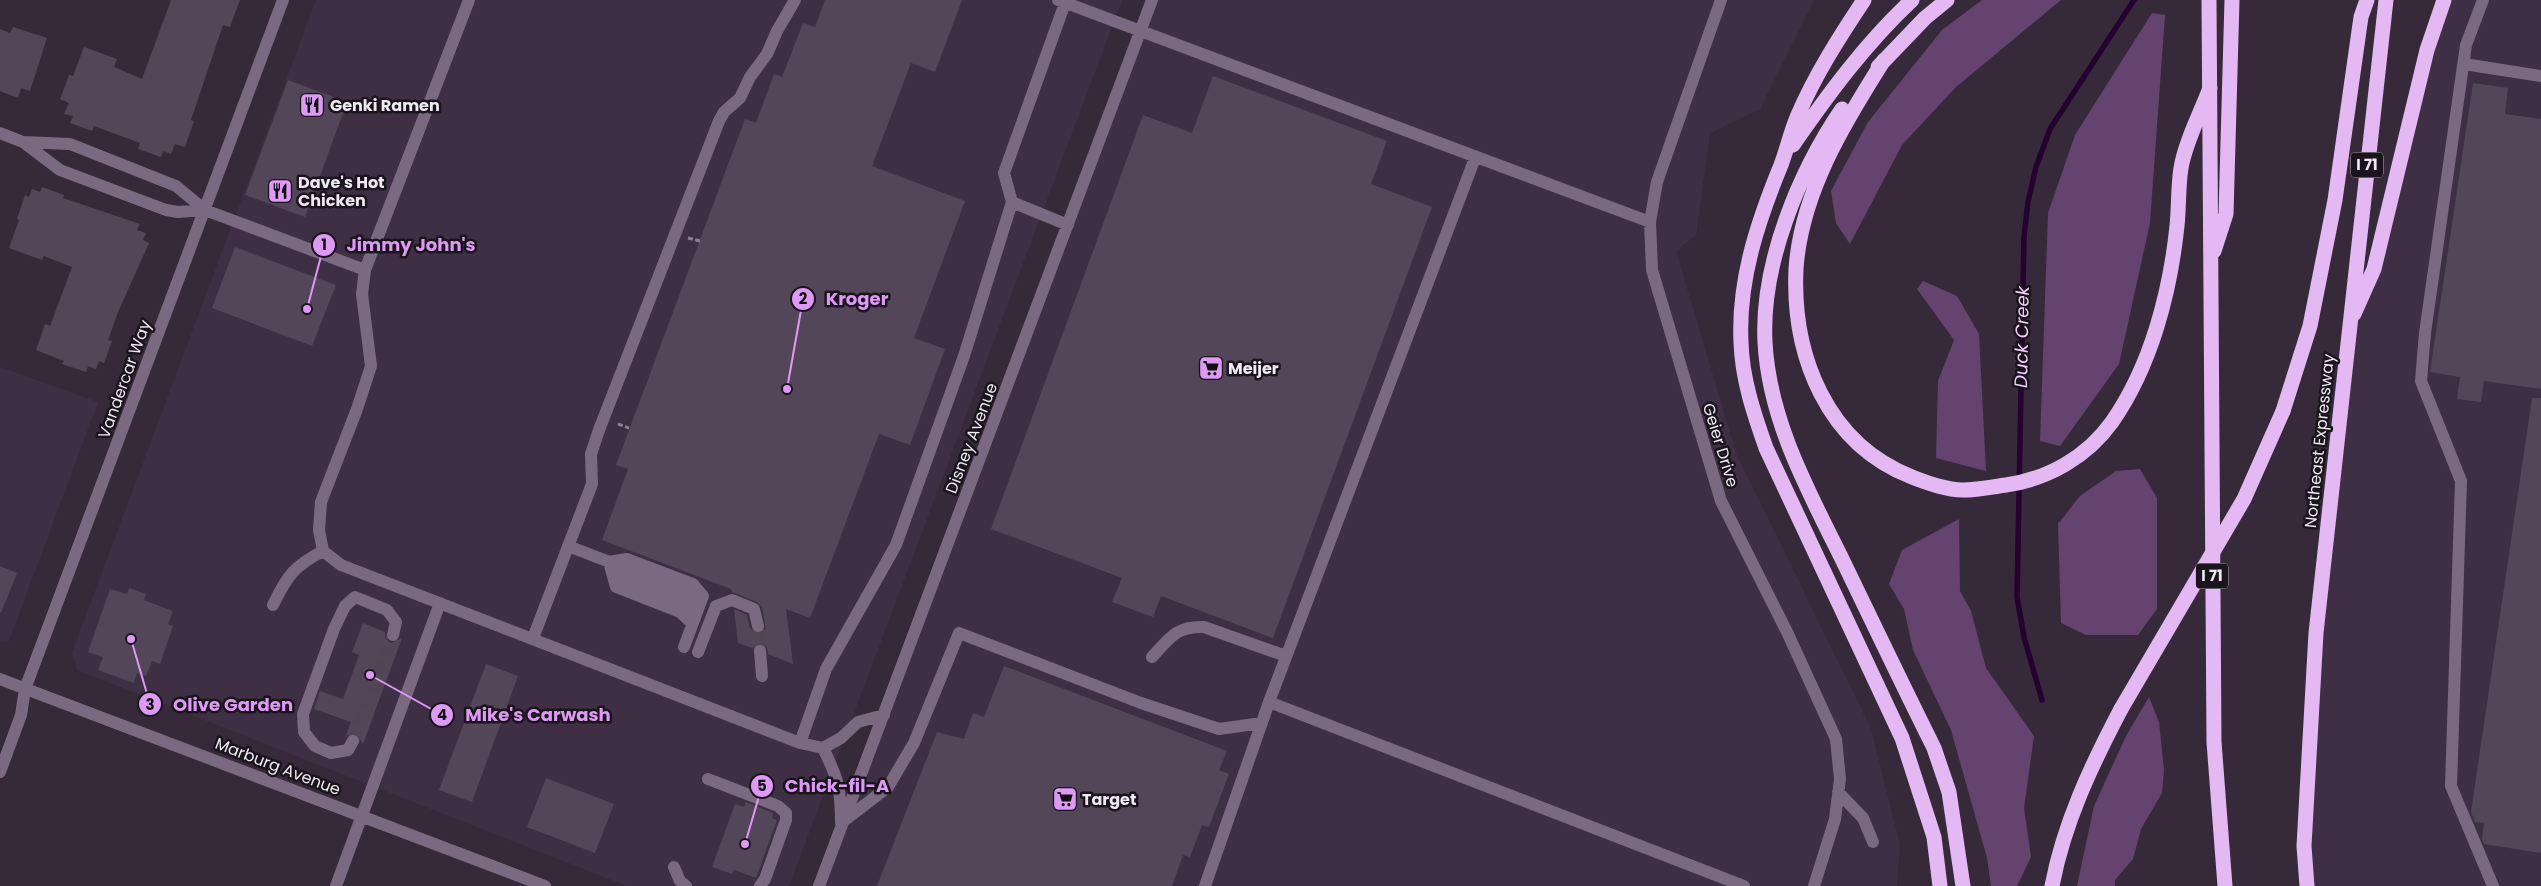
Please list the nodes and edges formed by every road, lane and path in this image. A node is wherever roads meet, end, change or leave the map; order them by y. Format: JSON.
{"nodes":[{"id":1,"x":283,"y":0,"type":"edge"},
{"id":2,"x":469,"y":0,"type":"edge"},
{"id":3,"x":795,"y":0,"type":"edge"},
{"id":4,"x":1152,"y":0,"type":"edge"},
{"id":5,"x":1721,"y":0,"type":"edge"},
{"id":6,"x":1864,"y":0,"type":"edge"},
{"id":7,"x":1912,"y":0,"type":"edge"},
{"id":8,"x":1947,"y":0,"type":"edge"},
{"id":9,"x":2209,"y":0,"type":"edge"},
{"id":10,"x":2232,"y":0,"type":"edge"},
{"id":11,"x":2367,"y":0,"type":"edge"},
{"id":12,"x":2386,"y":0,"type":"edge"},
{"id":13,"x":2444,"y":0,"type":"edge"},
{"id":14,"x":2483,"y":0,"type":"edge"},
{"id":15,"x":1061,"y":2,"type":"edge"},
{"id":16,"x":1140,"y":32,"type":"junction"},
{"id":17,"x":1884,"y":60,"type":"junction"},
{"id":18,"x":2464,"y":64,"type":"junction"},
{"id":19,"x":2541,"y":76,"type":"edge"},
{"id":20,"x":2210,"y":88,"type":"junction"},
{"id":21,"x":0,"y":133,"type":"edge"},
{"id":22,"x":23,"y":142,"type":"junction"},
{"id":23,"x":1475,"y":158,"type":"junction"},
{"id":24,"x":1783,"y":160,"type":"junction"},
{"id":25,"x":1012,"y":202,"type":"junction"},
{"id":26,"x":204,"y":210,"type":"junction"},
{"id":27,"x":1650,"y":222,"type":"junction"},
{"id":28,"x":1068,"y":224,"type":"junction"},
{"id":29,"x":686,"y":237,"type":"dead end"},
{"id":30,"x":700,"y":241,"type":"dead end"},
{"id":31,"x":2210,"y":265,"type":"junction"},
{"id":32,"x":365,"y":270,"type":"junction"},
{"id":33,"x":2348,"y":330,"type":"junction"},
{"id":34,"x":615,"y":422,"type":"dead end"},
{"id":35,"x":629,"y":428,"type":"dead end"},
{"id":36,"x":568,"y":546,"type":"junction"},
{"id":37,"x":323,"y":551,"type":"junction"},
{"id":38,"x":609,"y":562,"type":"junction"},
{"id":39,"x":440,"y":603,"type":"junction"},
{"id":40,"x":273,"y":605,"type":"dead end"},
{"id":41,"x":696,"y":612,"type":"junction"},
{"id":42,"x":758,"y":626,"type":"tunnel mouth"},
{"id":43,"x":393,"y":635,"type":"tunnel mouth"},
{"id":44,"x":533,"y":638,"type":"junction"},
{"id":45,"x":684,"y":647,"type":"dead end"},
{"id":46,"x":760,"y":651,"type":"tunnel mouth"},
{"id":47,"x":698,"y":652,"type":"dead end"},
{"id":48,"x":1286,"y":656,"type":"junction"},
{"id":49,"x":1152,"y":657,"type":"dead end"},
{"id":50,"x":762,"y":676,"type":"dead end"},
{"id":51,"x":0,"y":679,"type":"edge"},
{"id":52,"x":26,"y":689,"type":"junction"},
{"id":53,"x":1269,"y":702,"type":"junction"},
{"id":54,"x":884,"y":715,"type":"junction"},
{"id":55,"x":1262,"y":723,"type":"junction"},
{"id":56,"x":353,"y":741,"type":"tunnel mouth"},
{"id":57,"x":800,"y":743,"type":"junction"},
{"id":58,"x":822,"y":748,"type":"junction"},
{"id":59,"x":0,"y":772,"type":"edge"},
{"id":60,"x":708,"y":779,"type":"dead end"},
{"id":61,"x":1838,"y":792,"type":"junction"},
{"id":62,"x":363,"y":816,"type":"junction"},
{"id":63,"x":843,"y":825,"type":"junction"},
{"id":64,"x":1873,"y":842,"type":"dead end"},
{"id":65,"x":1959,"y":846,"type":"junction"},
{"id":66,"x":674,"y":867,"type":"dead end"},
{"id":67,"x":2053,"y":884,"type":"edge"},
{"id":68,"x":336,"y":886,"type":"edge"},
{"id":69,"x":545,"y":886,"type":"edge"},
{"id":70,"x":686,"y":886,"type":"edge"},
{"id":71,"x":760,"y":886,"type":"edge"},
{"id":72,"x":819,"y":886,"type":"edge"},
{"id":73,"x":1205,"y":886,"type":"edge"},
{"id":74,"x":1744,"y":886,"type":"edge"},
{"id":75,"x":1814,"y":886,"type":"edge"},
{"id":76,"x":1940,"y":886,"type":"edge"},
{"id":77,"x":1963,"y":886,"type":"edge"},
{"id":78,"x":1969,"y":886,"type":"edge"},
{"id":79,"x":2224,"y":886,"type":"edge"},
{"id":80,"x":2307,"y":886,"type":"edge"},
{"id":81,"x":2493,"y":886,"type":"edge"}],
"edges":[{"from":1,"to":26,"type":"street","name":"Vandercar Way"},
{"from":2,"to":32,"type":"street"},
{"from":3,"to":36,"type":"street"},
{"from":4,"to":16,"type":"street","name":"Disney Avenue"},
{"from":5,"to":27,"type":"street","name":"Geier Drive"},
{"from":6,"to":24,"type":"highway"},
{"from":7,"to":24,"type":"highway"},
{"from":8,"to":17,"type":"highway"},
{"from":9,"to":20,"type":"highway","number":"I 71"},
{"from":10,"to":31,"type":"highway"},
{"from":11,"to":67,"type":"highway","bridge":true},
{"from":12,"to":33,"type":"highway","name":"Northeast Expressway","number":"I 71"},
{"from":13,"to":33,"type":"highway"},
{"from":14,"to":18,"type":"street"},
{"from":15,"to":16,"type":"street"},
{"from":15,"to":25,"type":"street"},
{"from":16,"to":23,"type":"street"},
{"from":16,"to":28,"type":"street","name":"Disney Avenue"},
{"from":17,"to":20,"type":"highway"},
{"from":17,"to":65,"type":"highway"},
{"from":18,"to":19,"type":"street"},
{"from":18,"to":81,"type":"street"},
{"from":20,"to":31,"type":"highway","number":"I 71"},
{"from":21,"to":22,"type":"street"},
{"from":22,"to":26,"type":"street"},
{"from":22,"to":26,"type":"street"},
{"from":23,"to":27,"type":"street"},
{"from":23,"to":48,"type":"street"},
{"from":24,"to":76,"type":"highway"},
{"from":25,"to":28,"type":"street"},
{"from":25,"to":57,"type":"street"},
{"from":26,"to":32,"type":"street"},
{"from":26,"to":52,"type":"street","name":"Vandercar Way"},
{"from":27,"to":61,"type":"street","name":"Geier Drive"},
{"from":28,"to":54,"type":"street","name":"Disney Avenue"},
{"from":29,"to":30,"type":"path"},
{"from":31,"to":79,"type":"highway","number":"I 71"},
{"from":32,"to":37,"type":"street"},
{"from":33,"to":80,"type":"highway","name":"Northeast Expressway","number":"I 71"},
{"from":34,"to":35,"type":"path"},
{"from":36,"to":38,"type":"street"},
{"from":36,"to":44,"type":"street"},
{"from":37,"to":39,"type":"street"},
{"from":37,"to":40,"type":"street"},
{"from":38,"to":41,"type":"street"},
{"from":38,"to":41,"type":"street"},
{"from":39,"to":44,"type":"street"},
{"from":39,"to":62,"type":"street"},
{"from":41,"to":45,"type":"street"},
{"from":42,"to":47,"type":"street"},
{"from":43,"to":56,"type":"street"},
{"from":44,"to":57,"type":"street"},
{"from":46,"to":50,"type":"street"},
{"from":48,"to":49,"type":"street"},
{"from":48,"to":53,"type":"street"},
{"from":51,"to":52,"type":"street","name":"Marburg Avenue"},
{"from":52,"to":59,"type":"street","name":"Vandercar Way"},
{"from":52,"to":62,"type":"street","name":"Marburg Avenue"},
{"from":53,"to":55,"type":"street"},
{"from":53,"to":74,"type":"street"},
{"from":54,"to":58,"type":"street"},
{"from":54,"to":63,"type":"street","name":"Disney Avenue"},
{"from":55,"to":63,"type":"street"},
{"from":55,"to":73,"type":"street"},
{"from":57,"to":58,"type":"street"},
{"from":58,"to":63,"type":"street"},
{"from":60,"to":71,"type":"street"},
{"from":61,"to":64,"type":"street"},
{"from":61,"to":75,"type":"street","name":"Geier Drive"},
{"from":62,"to":68,"type":"street"},
{"from":62,"to":69,"type":"street","name":"Marburg Avenue"},
{"from":63,"to":72,"type":"street","name":"Disney Avenue"},
{"from":65,"to":77,"type":"highway"},
{"from":65,"to":78,"type":"highway"},
{"from":66,"to":70,"type":"street"}]}
